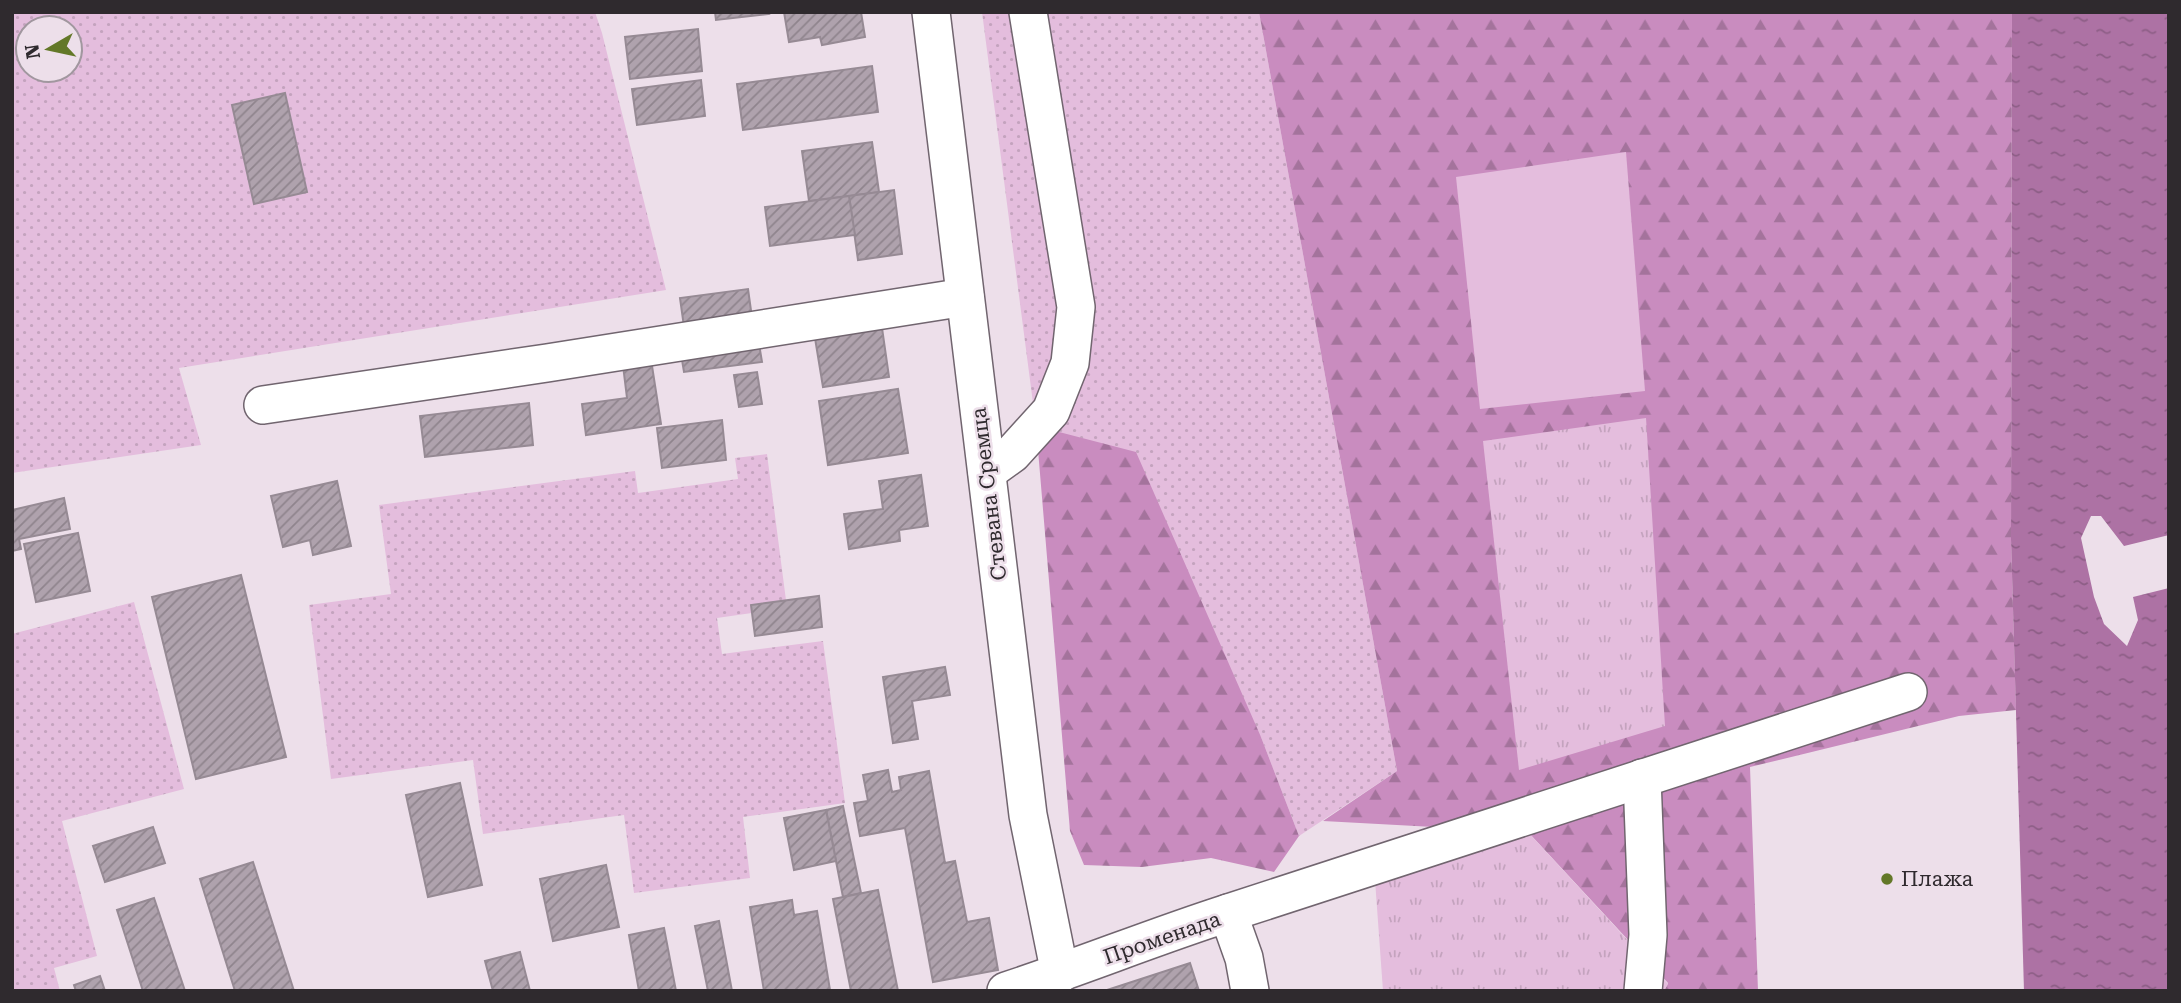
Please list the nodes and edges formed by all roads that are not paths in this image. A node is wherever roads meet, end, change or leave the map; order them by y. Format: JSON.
{"nodes":[{"id":1,"x":931,"y":12,"type":"edge"},
{"id":2,"x":1028,"y":12,"type":"edge"},
{"id":3,"x":965,"y":297,"type":"junction"},
{"id":4,"x":263,"y":405,"type":"dead end"},
{"id":5,"x":986,"y":472,"type":"junction"},
{"id":6,"x":1908,"y":692,"type":"dead end"},
{"id":7,"x":1642,"y":778,"type":"junction"},
{"id":8,"x":1228,"y":913,"type":"junction"},
{"id":9,"x":1060,"y":974,"type":"junction"},
{"id":10,"x":1006,"y":991,"type":"edge"},
{"id":11,"x":1250,"y":991,"type":"edge"},
{"id":12,"x":1643,"y":991,"type":"edge"}],
"edges":[{"from":1,"to":3,"type":"street","name":"Стевана Сремца"},
{"from":2,"to":5,"type":"street"},
{"from":3,"to":4,"type":"street"},
{"from":3,"to":5,"type":"street","name":"Стевана Сремца"},
{"from":5,"to":9,"type":"street","name":"Стевана Сремца"},
{"from":6,"to":7,"type":"street"},
{"from":7,"to":8,"type":"street"},
{"from":7,"to":12,"type":"street"},
{"from":8,"to":9,"type":"street","name":"Променада"},
{"from":8,"to":11,"type":"street","name":"Променада"},
{"from":9,"to":10,"type":"street","name":"Променада"}]}
